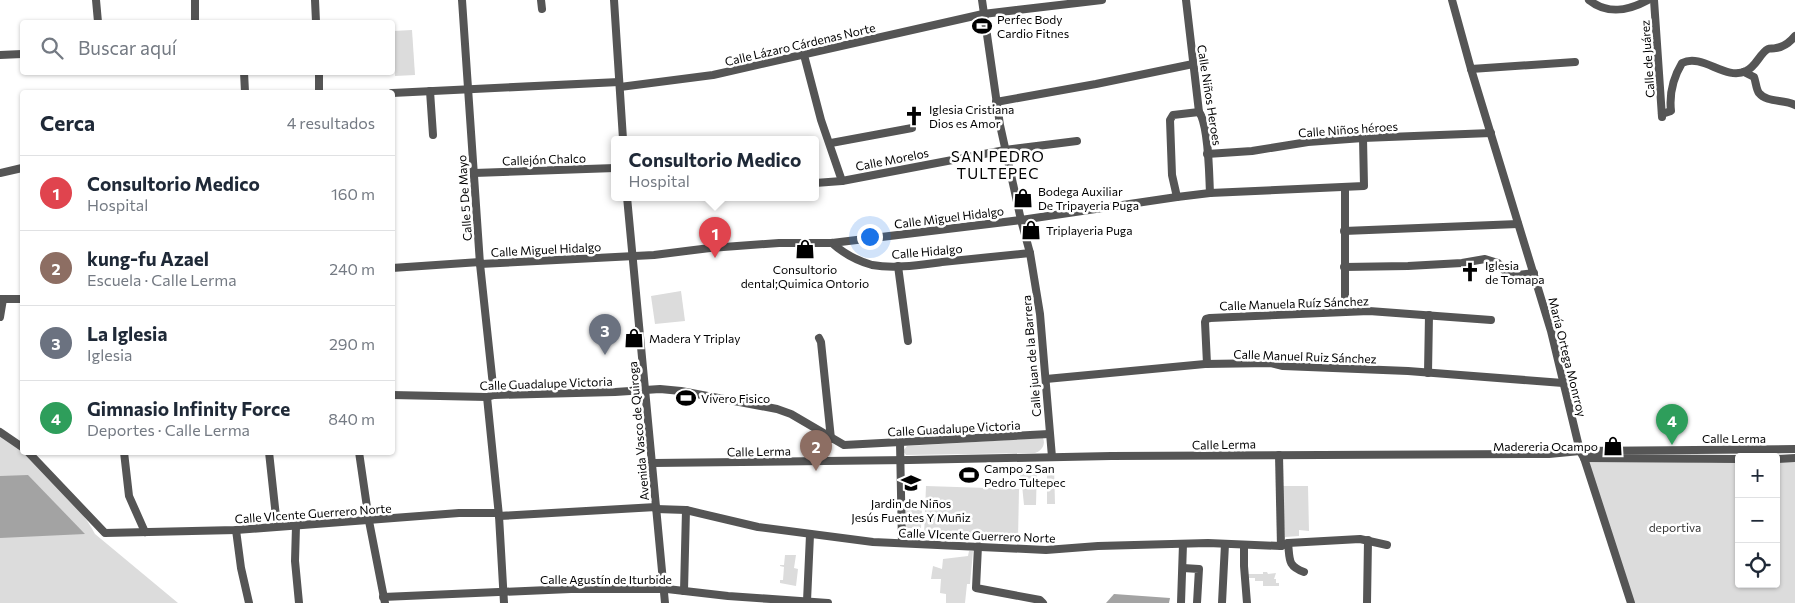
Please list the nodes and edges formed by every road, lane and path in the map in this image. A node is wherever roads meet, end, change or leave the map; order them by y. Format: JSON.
{"nodes":[{"id":1,"x":96,"y":0,"type":"edge"},
{"id":2,"x":194,"y":0,"type":"edge"},
{"id":3,"x":315,"y":0,"type":"edge"},
{"id":4,"x":462,"y":0,"type":"edge"},
{"id":5,"x":541,"y":0,"type":"edge"},
{"id":6,"x":614,"y":0,"type":"edge"},
{"id":7,"x":982,"y":0,"type":"edge"},
{"id":8,"x":1102,"y":0,"type":"edge"},
{"id":9,"x":1186,"y":0,"type":"edge"},
{"id":10,"x":1452,"y":0,"type":"edge"},
{"id":11,"x":1589,"y":0,"type":"edge"},
{"id":12,"x":1648,"y":0,"type":"edge"},
{"id":13,"x":1654,"y":0,"type":"edge"},
{"id":14,"x":542,"y":9,"type":"dead end"},
{"id":15,"x":983,"y":14,"type":"junction"},
{"id":16,"x":98,"y":20,"type":"edge"},
{"id":17,"x":195,"y":20,"type":"edge"},
{"id":18,"x":316,"y":20,"type":"edge"},
{"id":19,"x":1795,"y":36,"type":"edge"},
{"id":20,"x":20,"y":54,"type":"edge"},
{"id":21,"x":0,"y":55,"type":"edge"},
{"id":22,"x":804,"y":55,"type":"junction"},
{"id":23,"x":1574,"y":62,"type":"dead end"},
{"id":24,"x":1193,"y":64,"type":"junction"},
{"id":25,"x":1471,"y":69,"type":"junction"},
{"id":26,"x":1744,"y":72,"type":"junction"},
{"id":27,"x":244,"y":75,"type":"edge"},
{"id":28,"x":318,"y":75,"type":"edge"},
{"id":29,"x":619,"y":84,"type":"junction"},
{"id":30,"x":468,"y":89,"type":"junction"},
{"id":31,"x":245,"y":90,"type":"edge"},
{"id":32,"x":320,"y":90,"type":"edge"},
{"id":33,"x":430,"y":91,"type":"junction"},
{"id":34,"x":395,"y":93,"type":"edge"},
{"id":35,"x":996,"y":102,"type":"junction"},
{"id":36,"x":1795,"y":105,"type":"edge"},
{"id":37,"x":1199,"y":112,"type":"junction"},
{"id":38,"x":912,"y":128,"type":"dead end"},
{"id":39,"x":1491,"y":133,"type":"junction"},
{"id":40,"x":433,"y":135,"type":"dead end"},
{"id":41,"x":623,"y":136,"type":"edge"},
{"id":42,"x":1363,"y":138,"type":"junction"},
{"id":43,"x":1077,"y":142,"type":"dead end"},
{"id":44,"x":830,"y":143,"type":"junction"},
{"id":45,"x":1005,"y":150,"type":"junction"},
{"id":46,"x":1208,"y":154,"type":"junction"},
{"id":47,"x":20,"y":168,"type":"edge"},
{"id":48,"x":611,"y":168,"type":"edge"},
{"id":49,"x":0,"y":173,"type":"edge"},
{"id":50,"x":474,"y":174,"type":"junction"},
{"id":51,"x":842,"y":180,"type":"junction"},
{"id":52,"x":819,"y":183,"type":"edge"},
{"id":53,"x":1345,"y":188,"type":"junction"},
{"id":54,"x":1210,"y":194,"type":"junction"},
{"id":55,"x":1176,"y":197,"type":"junction"},
{"id":56,"x":627,"y":201,"type":"edge"},
{"id":57,"x":1021,"y":220,"type":"junction"},
{"id":58,"x":1518,"y":224,"type":"junction"},
{"id":59,"x":1344,"y":231,"type":"junction"},
{"id":60,"x":832,"y":242,"type":"junction"},
{"id":61,"x":1030,"y":253,"type":"junction"},
{"id":62,"x":632,"y":256,"type":"junction"},
{"id":63,"x":480,"y":263,"type":"junction"},
{"id":64,"x":898,"y":266,"type":"junction"},
{"id":65,"x":1344,"y":267,"type":"junction"},
{"id":66,"x":395,"y":268,"type":"edge"},
{"id":67,"x":1534,"y":273,"type":"junction"},
{"id":68,"x":2,"y":299,"type":"edge"},
{"id":69,"x":20,"y":299,"type":"edge"},
{"id":70,"x":1345,"y":311,"type":"junction"},
{"id":71,"x":1429,"y":315,"type":"junction"},
{"id":72,"x":0,"y":317,"type":"edge"},
{"id":73,"x":1491,"y":320,"type":"dead end"},
{"id":74,"x":818,"y":338,"type":"dead end"},
{"id":75,"x":908,"y":341,"type":"dead end"},
{"id":76,"x":1206,"y":364,"type":"junction"},
{"id":77,"x":1428,"y":373,"type":"junction"},
{"id":78,"x":1046,"y":379,"type":"junction"},
{"id":79,"x":1563,"y":383,"type":"junction"},
{"id":80,"x":646,"y":390,"type":"junction"},
{"id":81,"x":395,"y":396,"type":"edge"},
{"id":82,"x":490,"y":396,"type":"junction"},
{"id":83,"x":0,"y":432,"type":"edge"},
{"id":84,"x":1049,"y":434,"type":"junction"},
{"id":85,"x":831,"y":438,"type":"junction"},
{"id":86,"x":900,"y":443,"type":"junction"},
{"id":87,"x":844,"y":445,"type":"junction"},
{"id":88,"x":20,"y":446,"type":"edge"},
{"id":89,"x":1795,"y":449,"type":"edge"},
{"id":90,"x":1735,"y":453,"type":"edge"},
{"id":91,"x":1769,"y":453,"type":"edge"},
{"id":92,"x":31,"y":455,"type":"edge"},
{"id":93,"x":124,"y":455,"type":"edge"},
{"id":94,"x":269,"y":455,"type":"edge"},
{"id":95,"x":359,"y":455,"type":"edge"},
{"id":96,"x":1279,"y":455,"type":"junction"},
{"id":97,"x":1582,"y":455,"type":"junction"},
{"id":98,"x":1052,"y":457,"type":"junction"},
{"id":99,"x":1795,"y":458,"type":"edge"},
{"id":100,"x":1735,"y":459,"type":"edge"},
{"id":101,"x":1780,"y":459,"type":"edge"},
{"id":102,"x":900,"y":460,"type":"junction"},
{"id":103,"x":844,"y":461,"type":"junction"},
{"id":104,"x":653,"y":463,"type":"junction"},
{"id":105,"x":656,"y":508,"type":"junction"},
{"id":106,"x":686,"y":510,"type":"junction"},
{"id":107,"x":498,"y":515,"type":"junction"},
{"id":108,"x":369,"y":521,"type":"junction"},
{"id":109,"x":277,"y":526,"type":"junction"},
{"id":110,"x":296,"y":526,"type":"junction"},
{"id":111,"x":236,"y":530,"type":"junction"},
{"id":112,"x":145,"y":532,"type":"junction"},
{"id":113,"x":810,"y":535,"type":"junction"},
{"id":114,"x":1368,"y":540,"type":"junction"},
{"id":115,"x":902,"y":543,"type":"junction"},
{"id":116,"x":1183,"y":544,"type":"junction"},
{"id":117,"x":1224,"y":544,"type":"junction"},
{"id":118,"x":1284,"y":544,"type":"junction"},
{"id":119,"x":1244,"y":545,"type":"junction"},
{"id":120,"x":1387,"y":545,"type":"dead end"},
{"id":121,"x":977,"y":546,"type":"junction"},
{"id":122,"x":1182,"y":568,"type":"junction"},
{"id":123,"x":1304,"y":572,"type":"dead end"},
{"id":124,"x":664,"y":590,"type":"junction"},
{"id":125,"x":684,"y":591,"type":"junction"},
{"id":126,"x":504,"y":592,"type":"junction"},
{"id":127,"x":971,"y":593,"type":"dead end"},
{"id":128,"x":384,"y":600,"type":"edge"},
{"id":129,"x":807,"y":601,"type":"junction"},
{"id":130,"x":249,"y":603,"type":"edge"},
{"id":131,"x":299,"y":603,"type":"edge"},
{"id":132,"x":504,"y":603,"type":"edge"},
{"id":133,"x":665,"y":603,"type":"edge"},
{"id":134,"x":828,"y":603,"type":"edge"},
{"id":135,"x":1043,"y":603,"type":"edge"},
{"id":136,"x":1181,"y":603,"type":"edge"},
{"id":137,"x":1197,"y":603,"type":"edge"},
{"id":138,"x":1222,"y":603,"type":"edge"},
{"id":139,"x":1247,"y":603,"type":"edge"},
{"id":140,"x":1368,"y":603,"type":"edge"},
{"id":141,"x":1631,"y":603,"type":"edge"}],
"edges":[{"from":1,"to":16,"type":"street"},
{"from":2,"to":17,"type":"street"},
{"from":3,"to":18,"type":"street"},
{"from":4,"to":30,"type":"street","name":"Calle 5 De Mayo"},
{"from":5,"to":14,"type":"street"},
{"from":6,"to":29,"type":"street"},
{"from":7,"to":15,"type":"street","name":"Calle juan de la Barrera"},
{"from":8,"to":15,"type":"street","name":"Calle Lázaro Cárdenas Norte"},
{"from":9,"to":24,"type":"street","name":"Calle Niños Heroes"},
{"from":10,"to":25,"type":"street","name":"María Ortega Monrroy"},
{"from":11,"to":12,"type":"street"},
{"from":13,"to":26,"type":"street","name":"Calle de Juárez"},
{"from":15,"to":22,"type":"street","name":"Calle Lázaro Cárdenas Norte"},
{"from":15,"to":35,"type":"street","name":"Calle juan de la Barrera"},
{"from":19,"to":26,"type":"street"},
{"from":20,"to":21,"type":"street"},
{"from":22,"to":29,"type":"street","name":"Calle Lázaro Cárdenas Norte"},
{"from":22,"to":44,"type":"street","name":"Calle Morelos"},
{"from":23,"to":25,"type":"street"},
{"from":24,"to":35,"type":"street"},
{"from":24,"to":37,"type":"street","name":"Calle Niños Heroes"},
{"from":25,"to":39,"type":"street","name":"María Ortega Monrroy"},
{"from":26,"to":36,"type":"street"},
{"from":27,"to":31,"type":"street"},
{"from":28,"to":32,"type":"street"},
{"from":29,"to":30,"type":"street","name":"Calle Lázaro Cárdenas Norte"},
{"from":29,"to":41,"type":"street"},
{"from":30,"to":33,"type":"street","name":"Calle Lázaro Cárdenas Norte"},
{"from":30,"to":50,"type":"street","name":"Calle 5 De Mayo"},
{"from":33,"to":34,"type":"street","name":"Calle Lázaro Cárdenas Norte"},
{"from":33,"to":40,"type":"street"},
{"from":35,"to":45,"type":"street","name":"Calle juan de la Barrera"},
{"from":37,"to":46,"type":"street","name":"Calle Niños Heroes"},
{"from":37,"to":55,"type":"street"},
{"from":38,"to":44,"type":"street"},
{"from":39,"to":42,"type":"street","name":"Calle Niños héroes"},
{"from":39,"to":58,"type":"street","name":"María Ortega Monrroy"},
{"from":42,"to":46,"type":"street","name":"Calle Niños héroes"},
{"from":42,"to":53,"type":"street"},
{"from":43,"to":45,"type":"street","name":"Calle Morelos"},
{"from":44,"to":51,"type":"street","name":"Calle Morelos"},
{"from":45,"to":51,"type":"street","name":"Calle Morelos"},
{"from":45,"to":57,"type":"street","name":"Calle juan de la Barrera"},
{"from":46,"to":54,"type":"street","name":"Calle Niños Heroes"},
{"from":47,"to":49,"type":"street"},
{"from":48,"to":50,"type":"street","name":"Callejón Chalco"},
{"from":50,"to":63,"type":"street","name":"Calle 5 De Mayo"},
{"from":51,"to":52,"type":"street","name":"Calle Morelos"},
{"from":53,"to":54,"type":"street","name":"Calle Miguel Hidalgo"},
{"from":53,"to":59,"type":"street"},
{"from":54,"to":55,"type":"street","name":"Calle Miguel Hidalgo"},
{"from":55,"to":57,"type":"street","name":"Calle Miguel Hidalgo"},
{"from":56,"to":62,"type":"street","name":"Avenida Vasco de Quiroga"},
{"from":57,"to":60,"type":"street","name":"Calle Miguel Hidalgo"},
{"from":57,"to":61,"type":"street","name":"Calle juan de la Barrera"},
{"from":58,"to":59,"type":"street"},
{"from":58,"to":67,"type":"street","name":"María Ortega Monrroy"},
{"from":59,"to":65,"type":"street"},
{"from":60,"to":62,"type":"street","name":"Calle Miguel Hidalgo"},
{"from":60,"to":64,"type":"street","name":"Calle Hidalgo"},
{"from":61,"to":64,"type":"street","name":"Calle Hidalgo"},
{"from":61,"to":78,"type":"street","name":"Calle juan de la Barrera"},
{"from":62,"to":63,"type":"street","name":"Calle Miguel Hidalgo"},
{"from":62,"to":80,"type":"street","name":"Avenida Vasco de Quiroga"},
{"from":63,"to":66,"type":"street","name":"Calle Miguel Hidalgo"},
{"from":63,"to":82,"type":"street","name":"Calle 5 De Mayo"},
{"from":64,"to":75,"type":"street"},
{"from":65,"to":67,"type":"street"},
{"from":65,"to":70,"type":"street"},
{"from":67,"to":79,"type":"street","name":"María Ortega Monrroy"},
{"from":68,"to":69,"type":"street"},
{"from":68,"to":72,"type":"street"},
{"from":70,"to":71,"type":"street","name":"Calle Manuela Ruíz Sánchez"},
{"from":70,"to":76,"type":"street","name":"Calle Manuela Ruíz Sánchez"},
{"from":71,"to":73,"type":"street","name":"Calle Manuela Ruíz Sánchez"},
{"from":71,"to":77,"type":"street"},
{"from":74,"to":85,"type":"street"},
{"from":76,"to":77,"type":"street","name":"Calle Manuel Ruiz Sánchez"},
{"from":76,"to":78,"type":"street","name":"Calle Manuel Ruiz Sánchez"},
{"from":77,"to":79,"type":"street","name":"Calle Manuel Ruiz Sánchez"},
{"from":78,"to":84,"type":"street","name":"Calle juan de la Barrera"},
{"from":79,"to":97,"type":"street","name":"María Ortega Monrroy"},
{"from":80,"to":82,"type":"street","name":"Calle Guadalupe Victoria"},
{"from":80,"to":85,"type":"street","name":"Calle Guadalupe Victoria"},
{"from":80,"to":104,"type":"street","name":"Avenida Vasco de Quiroga"},
{"from":81,"to":82,"type":"street","name":"Calle Guadalupe Victoria"},
{"from":82,"to":107,"type":"street","name":"Calle 5 De Mayo"},
{"from":83,"to":88,"type":"street"},
{"from":84,"to":86,"type":"street","name":"Calle Guadalupe Victoria"},
{"from":84,"to":98,"type":"street","name":"Calle juan de la Barrera"},
{"from":85,"to":87,"type":"street","name":"Calle Guadalupe Victoria"},
{"from":86,"to":87,"type":"street","name":"Calle Guadalupe Victoria"},
{"from":86,"to":102,"type":"street"},
{"from":87,"to":103,"type":"street"},
{"from":89,"to":91,"type":"street","name":"Calle Lerma"},
{"from":90,"to":97,"type":"street","name":"Calle Lerma"},
{"from":92,"to":112,"type":"street","name":"Calle VIcente Guerrero Norte"},
{"from":93,"to":112,"type":"street"},
{"from":94,"to":109,"type":"street"},
{"from":95,"to":108,"type":"street"},
{"from":96,"to":97,"type":"street","name":"Calle Lerma"},
{"from":96,"to":98,"type":"street","name":"Calle Lerma"},
{"from":96,"to":118,"type":"street"},
{"from":97,"to":100,"type":"street","name":"Calle Lerma"},
{"from":97,"to":141,"type":"street","name":"María Ortega Monrroy"},
{"from":98,"to":102,"type":"street","name":"Calle Lerma"},
{"from":99,"to":101,"type":"street","name":"Calle Lerma"},
{"from":102,"to":103,"type":"street","name":"Calle Lerma"},
{"from":102,"to":115,"type":"street"},
{"from":103,"to":104,"type":"street","name":"Calle Lerma"},
{"from":104,"to":105,"type":"street","name":"Avenida Vasco de Quiroga"},
{"from":105,"to":106,"type":"street","name":"Calle VIcente Guerrero Norte"},
{"from":105,"to":107,"type":"street","name":"Calle VIcente Guerrero Norte"},
{"from":105,"to":124,"type":"street","name":"Avenida Vasco de Quiroga"},
{"from":106,"to":113,"type":"street","name":"Calle VIcente Guerrero Norte"},
{"from":106,"to":125,"type":"street"},
{"from":107,"to":108,"type":"street","name":"Calle VIcente Guerrero Norte"},
{"from":107,"to":126,"type":"street","name":"Calle 5 De Mayo"},
{"from":108,"to":110,"type":"street","name":"Calle VIcente Guerrero Norte"},
{"from":108,"to":128,"type":"street"},
{"from":109,"to":110,"type":"street","name":"Calle VIcente Guerrero Norte"},
{"from":109,"to":111,"type":"street","name":"Calle VIcente Guerrero Norte"},
{"from":110,"to":131,"type":"street"},
{"from":111,"to":112,"type":"street","name":"Calle VIcente Guerrero Norte"},
{"from":111,"to":130,"type":"street"},
{"from":113,"to":115,"type":"street","name":"Calle VIcente Guerrero Norte"},
{"from":113,"to":129,"type":"street"},
{"from":114,"to":118,"type":"street","name":"Calle VIcente Guerrero Norte"},
{"from":114,"to":120,"type":"street","name":"Calle VIcente Guerrero Norte"},
{"from":114,"to":140,"type":"street"},
{"from":115,"to":121,"type":"street","name":"Calle VIcente Guerrero Norte"},
{"from":116,"to":117,"type":"street","name":"Calle VIcente Guerrero Norte"},
{"from":116,"to":121,"type":"street","name":"Calle VIcente Guerrero Norte"},
{"from":116,"to":122,"type":"street"},
{"from":117,"to":119,"type":"street","name":"Calle VIcente Guerrero Norte"},
{"from":117,"to":138,"type":"street"},
{"from":118,"to":119,"type":"street","name":"Calle VIcente Guerrero Norte"},
{"from":118,"to":123,"type":"street"},
{"from":119,"to":139,"type":"street"},
{"from":121,"to":127,"type":"street"},
{"from":121,"to":135,"type":"street"},
{"from":122,"to":136,"type":"street"},
{"from":122,"to":137,"type":"street"},
{"from":124,"to":125,"type":"street","name":"Calle Agustín de Iturbide"},
{"from":124,"to":126,"type":"street","name":"Calle Agustín de Iturbide"},
{"from":124,"to":133,"type":"street","name":"Avenida Vasco de Quiroga"},
{"from":125,"to":129,"type":"street","name":"Calle Agustín de Iturbide"},
{"from":126,"to":128,"type":"street","name":"Calle Agustín de Iturbide"},
{"from":126,"to":132,"type":"street","name":"Calle 5 De Mayo"},
{"from":129,"to":134,"type":"street","name":"Calle Agustín de Iturbide"}]}
